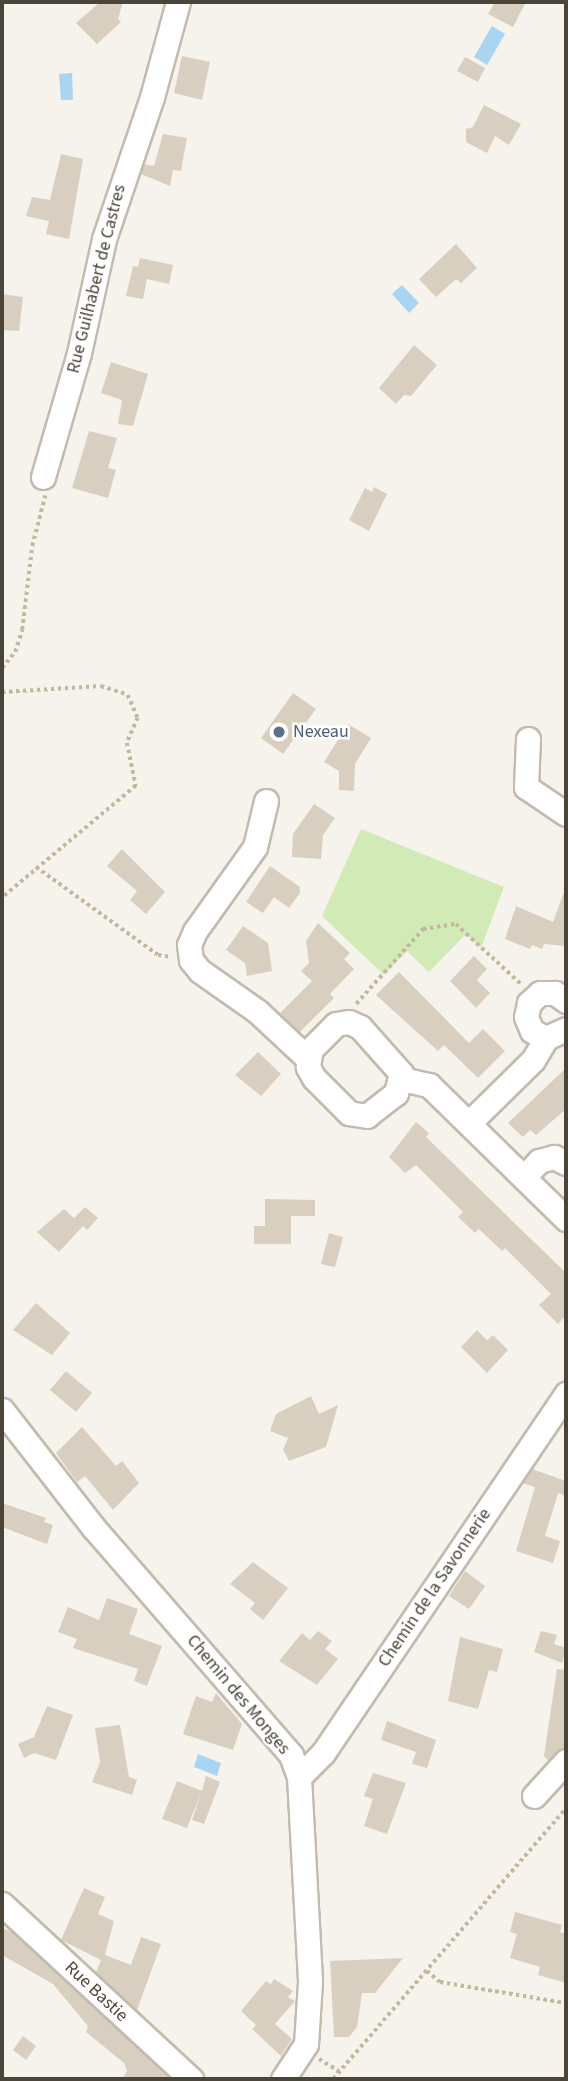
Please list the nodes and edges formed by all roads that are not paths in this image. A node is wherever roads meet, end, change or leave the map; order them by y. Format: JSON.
{"nodes":[{"id":1,"x":178,"y":2,"type":"edge"},
{"id":2,"x":43,"y":477,"type":"road end"},
{"id":3,"x":528,"y":739,"type":"dead end"},
{"id":4,"x":266,"y":801,"type":"dead end"},
{"id":5,"x":566,"y":814,"type":"edge"},
{"id":6,"x":566,"y":1001,"type":"edge"},
{"id":7,"x":556,"y":1033,"type":"edge"},
{"id":8,"x":307,"y":1058,"type":"junction"},
{"id":9,"x":402,"y":1079,"type":"junction"},
{"id":10,"x":470,"y":1122,"type":"junction"},
{"id":11,"x":566,"y":1163,"type":"edge"},
{"id":12,"x":525,"y":1176,"type":"junction"},
{"id":13,"x":564,"y":1211,"type":"edge"},
{"id":14,"x":566,"y":1394,"type":"edge"},
{"id":15,"x":2,"y":1410,"type":"edge"},
{"id":16,"x":566,"y":1761,"type":"edge"},
{"id":17,"x":299,"y":1777,"type":"junction"},
{"id":18,"x":534,"y":1796,"type":"dead end"},
{"id":19,"x":2,"y":1904,"type":"edge"},
{"id":20,"x":191,"y":2079,"type":"edge"},
{"id":21,"x":283,"y":2079,"type":"edge"}],
"edges":[{"from":1,"to":2,"type":"street","name":"Rue Guilhabert de Castres"},
{"from":3,"to":5,"type":"street"},
{"from":4,"to":8,"type":"street"},
{"from":6,"to":7,"type":"street"},
{"from":7,"to":10,"type":"street"},
{"from":8,"to":9,"type":"street"},
{"from":8,"to":9,"type":"street"},
{"from":9,"to":10,"type":"street"},
{"from":10,"to":12,"type":"street"},
{"from":11,"to":12,"type":"street"},
{"from":12,"to":13,"type":"street"},
{"from":14,"to":17,"type":"street","name":"Chemin de la Savonnerie"},
{"from":15,"to":17,"type":"street","name":"Chemin des Monges"},
{"from":16,"to":18,"type":"street"},
{"from":17,"to":21,"type":"street","name":"Chemin des Monges"},
{"from":19,"to":20,"type":"street","name":"Rue Bastie"}]}
